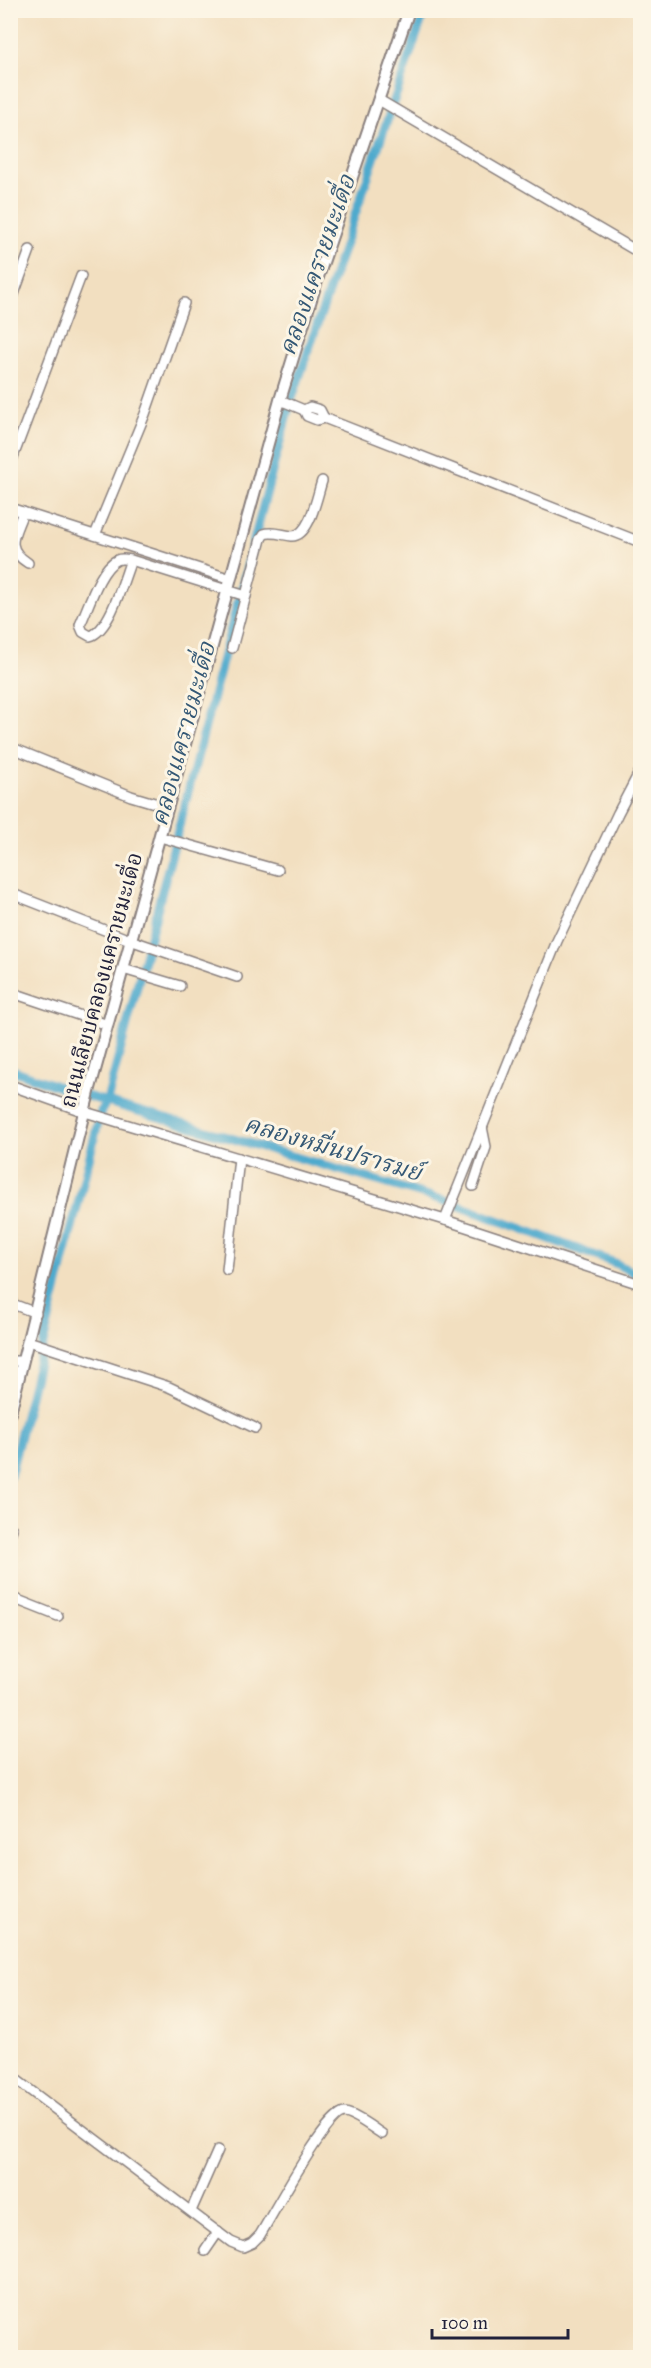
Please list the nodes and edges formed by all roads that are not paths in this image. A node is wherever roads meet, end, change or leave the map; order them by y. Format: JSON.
{"nodes":[{"id":1,"x":409,"y":10,"type":"edge"},
{"id":2,"x":388,"y":105,"type":"junction"},
{"id":3,"x":30,"y":250,"type":"dead end"},
{"id":4,"x":640,"y":253,"type":"edge"},
{"id":5,"x":81,"y":276,"type":"dead end"},
{"id":6,"x":184,"y":303,"type":"dead end"},
{"id":7,"x":10,"y":305,"type":"edge"},
{"id":8,"x":286,"y":403,"type":"junction"},
{"id":9,"x":10,"y":465,"type":"edge"},
{"id":10,"x":322,"y":481,"type":"dead end"},
{"id":11,"x":10,"y":508,"type":"edge"},
{"id":12,"x":23,"y":512,"type":"junction"},
{"id":13,"x":95,"y":535,"type":"junction"},
{"id":14,"x":640,"y":542,"type":"edge"},
{"id":15,"x":131,"y":560,"type":"junction"},
{"id":16,"x":28,"y":563,"type":"dead end"},
{"id":17,"x":231,"y":579,"type":"junction"},
{"id":18,"x":99,"y":583,"type":"junction"},
{"id":19,"x":119,"y":591,"type":"junction"},
{"id":20,"x":236,"y":593,"type":"junction"},
{"id":21,"x":232,"y":648,"type":"dead end"},
{"id":22,"x":10,"y":747,"type":"edge"},
{"id":23,"x":640,"y":771,"type":"edge"},
{"id":24,"x":168,"y":807,"type":"junction"},
{"id":25,"x":169,"y":839,"type":"junction"},
{"id":26,"x":278,"y":870,"type":"dead end"},
{"id":27,"x":10,"y":893,"type":"edge"},
{"id":28,"x":140,"y":943,"type":"junction"},
{"id":29,"x":131,"y":971,"type":"junction"},
{"id":30,"x":237,"y":977,"type":"dead end"},
{"id":31,"x":180,"y":986,"type":"dead end"},
{"id":32,"x":10,"y":992,"type":"edge"},
{"id":33,"x":108,"y":1024,"type":"junction"},
{"id":34,"x":10,"y":1085,"type":"edge"},
{"id":35,"x":89,"y":1105,"type":"junction"},
{"id":36,"x":482,"y":1127,"type":"junction"},
{"id":37,"x":239,"y":1158,"type":"junction"},
{"id":38,"x":473,"y":1186,"type":"dead end"},
{"id":39,"x":448,"y":1213,"type":"junction"},
{"id":40,"x":227,"y":1270,"type":"dead end"},
{"id":41,"x":640,"y":1284,"type":"edge"},
{"id":42,"x":10,"y":1303,"type":"edge"},
{"id":43,"x":36,"y":1313,"type":"junction"},
{"id":44,"x":37,"y":1344,"type":"junction"},
{"id":45,"x":10,"y":1361,"type":"edge"},
{"id":46,"x":23,"y":1361,"type":"junction"},
{"id":47,"x":11,"y":1410,"type":"edge"},
{"id":48,"x":255,"y":1428,"type":"dead end"},
{"id":49,"x":10,"y":1597,"type":"edge"},
{"id":50,"x":58,"y":1616,"type":"dead end"},
{"id":51,"x":10,"y":2075,"type":"edge"},
{"id":52,"x":382,"y":2134,"type":"dead end"},
{"id":53,"x":218,"y":2150,"type":"dead end"},
{"id":54,"x":190,"y":2211,"type":"junction"},
{"id":55,"x":218,"y":2232,"type":"junction"},
{"id":56,"x":205,"y":2251,"type":"dead end"}],
"edges":[{"from":1,"to":2,"type":"street","name":"ถนนเลียบคลองแครายมะเดื่อ"},
{"from":2,"to":4,"type":"street"},
{"from":2,"to":8,"type":"street","name":"ถนนเลียบคลองแครายมะเดื่อ"},
{"from":3,"to":7,"type":"street"},
{"from":5,"to":9,"type":"street"},
{"from":6,"to":13,"type":"street"},
{"from":8,"to":14,"type":"street"},
{"from":8,"to":17,"type":"street","name":"ถนนเลียบคลองแครายมะเดื่อ"},
{"from":10,"to":20,"type":"street"},
{"from":11,"to":12,"type":"street"},
{"from":12,"to":13,"type":"street"},
{"from":12,"to":16,"type":"street"},
{"from":13,"to":17,"type":"street"},
{"from":15,"to":18,"type":"street"},
{"from":15,"to":19,"type":"street"},
{"from":15,"to":20,"type":"street"},
{"from":17,"to":20,"type":"street","name":"ถนนเลียบคลองแครายมะเดื่อ"},
{"from":18,"to":19,"type":"street"},
{"from":18,"to":19,"type":"street"},
{"from":20,"to":21,"type":"street"},
{"from":20,"to":24,"type":"street","name":"ถนนเลียบคลองแครายมะเดื่อ"},
{"from":22,"to":24,"type":"street"},
{"from":23,"to":36,"type":"street"},
{"from":24,"to":25,"type":"street","name":"ถนนเลียบคลองแครายมะเดื่อ"},
{"from":25,"to":26,"type":"street"},
{"from":25,"to":28,"type":"street","name":"ถนนเลียบคลองแครายมะเดื่อ"},
{"from":27,"to":28,"type":"street"},
{"from":28,"to":29,"type":"street","name":"ถนนเลียบคลองแครายมะเดื่อ"},
{"from":28,"to":30,"type":"street"},
{"from":29,"to":31,"type":"street"},
{"from":29,"to":33,"type":"street","name":"ถนนเลียบคลองแครายมะเดื่อ"},
{"from":32,"to":33,"type":"street"},
{"from":33,"to":35,"type":"street","name":"ถนนเลียบคลองแครายมะเดื่อ"},
{"from":34,"to":35,"type":"street"},
{"from":35,"to":37,"type":"street"},
{"from":35,"to":43,"type":"street","name":"ถนนเลียบคลองแครายมะเดื่อ"},
{"from":36,"to":38,"type":"street"},
{"from":36,"to":39,"type":"street"},
{"from":37,"to":39,"type":"street"},
{"from":37,"to":40,"type":"street"},
{"from":39,"to":41,"type":"street"},
{"from":42,"to":43,"type":"street"},
{"from":43,"to":44,"type":"street","name":"ถนนเลียบคลองแครายมะเดื่อ"},
{"from":44,"to":46,"type":"street","name":"ถนนเลียบคลองแครายมะเดื่อ"},
{"from":44,"to":48,"type":"street"},
{"from":45,"to":46,"type":"street"},
{"from":46,"to":47,"type":"street","name":"ถนนเลียบคลองแครายมะเดื่อ"},
{"from":49,"to":50,"type":"street"},
{"from":51,"to":54,"type":"street"},
{"from":52,"to":55,"type":"street"},
{"from":53,"to":54,"type":"street"},
{"from":54,"to":55,"type":"street"},
{"from":55,"to":56,"type":"street"}]}
